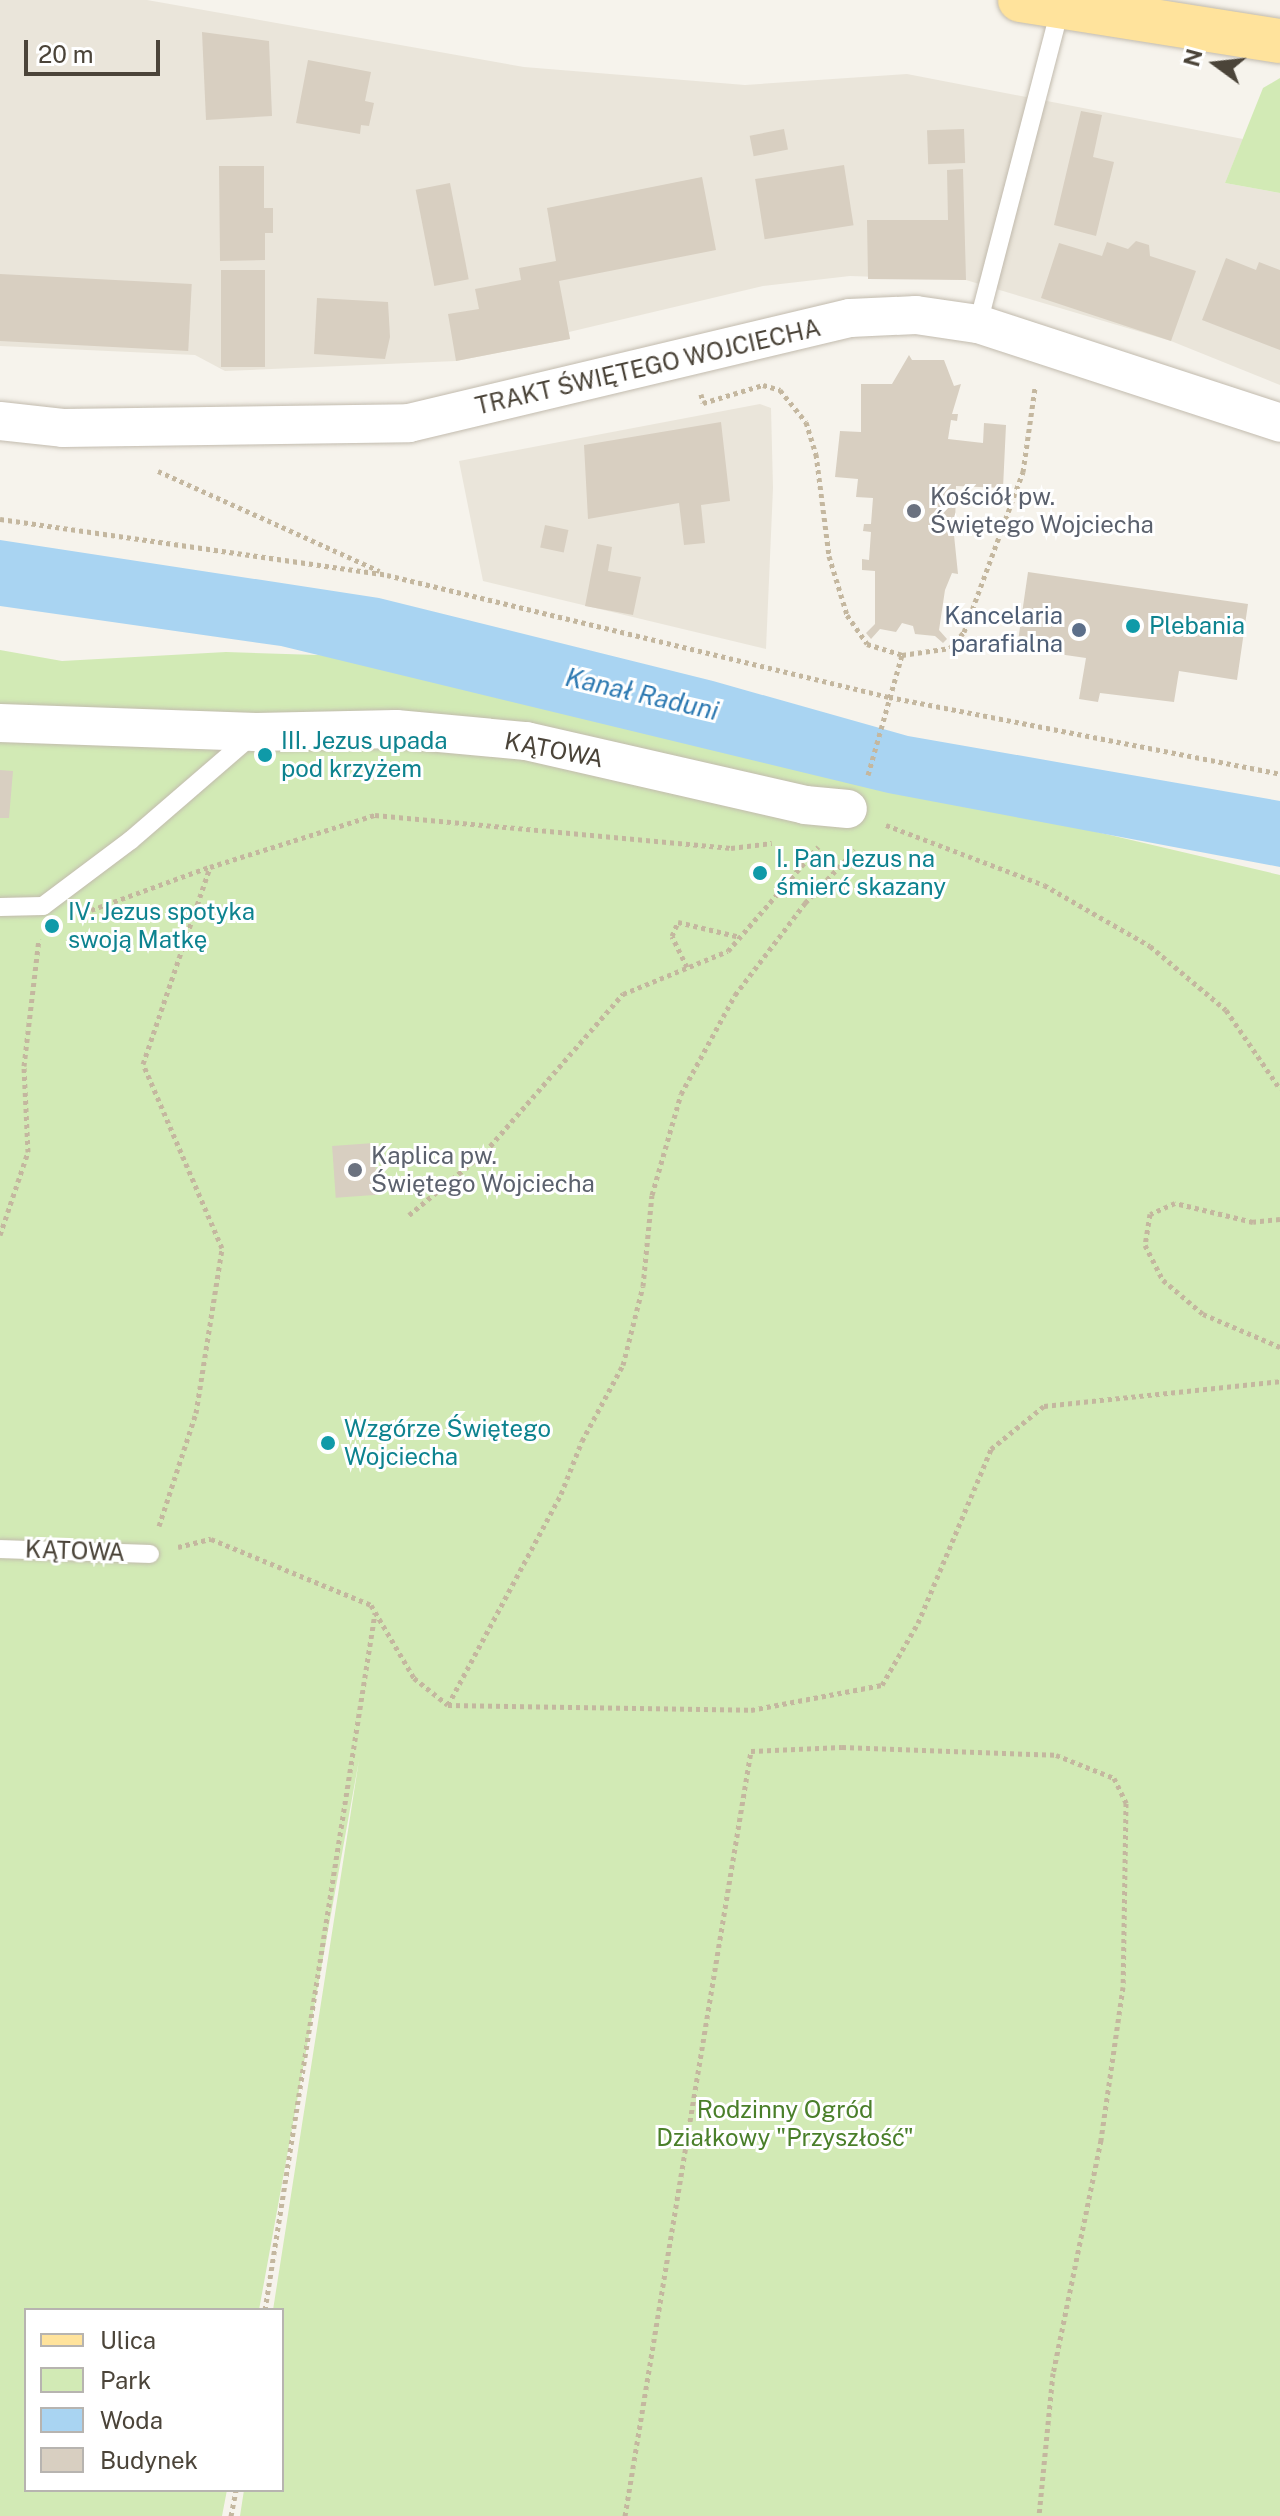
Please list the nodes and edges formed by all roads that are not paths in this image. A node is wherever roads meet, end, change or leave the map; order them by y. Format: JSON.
{"nodes":[{"id":1,"x":1040,"y":3,"type":"edge"},
{"id":2,"x":1280,"y":41,"type":"edge"},
{"id":3,"x":978,"y":324,"type":"junction"},
{"id":4,"x":0,"y":421,"type":"edge"},
{"id":5,"x":1280,"y":423,"type":"edge"},
{"id":6,"x":0,"y":723,"type":"edge"},
{"id":7,"x":256,"y":732,"type":"junction"},
{"id":8,"x":856,"y":814,"type":"road end"},
{"id":9,"x":0,"y":907,"type":"edge"},
{"id":10,"x":0,"y":1549,"type":"edge"},
{"id":11,"x":150,"y":1554,"type":"road end"}],
"edges":[{"from":1,"to":2,"type":"main road"},
{"from":1,"to":3,"type":"lane"},
{"from":3,"to":4,"type":"street","name":"TRAKT ŚWIĘTEGO WOJCIECHA"},
{"from":3,"to":5,"type":"street","name":"TRAKT ŚWIĘTEGO WOJCIECHA"},
{"from":6,"to":7,"type":"street","name":"KĄTOWA"},
{"from":7,"to":8,"type":"street","name":"KĄTOWA"},
{"from":7,"to":9,"type":"lane"},
{"from":10,"to":11,"type":"lane","name":"KĄTOWA"}]}
